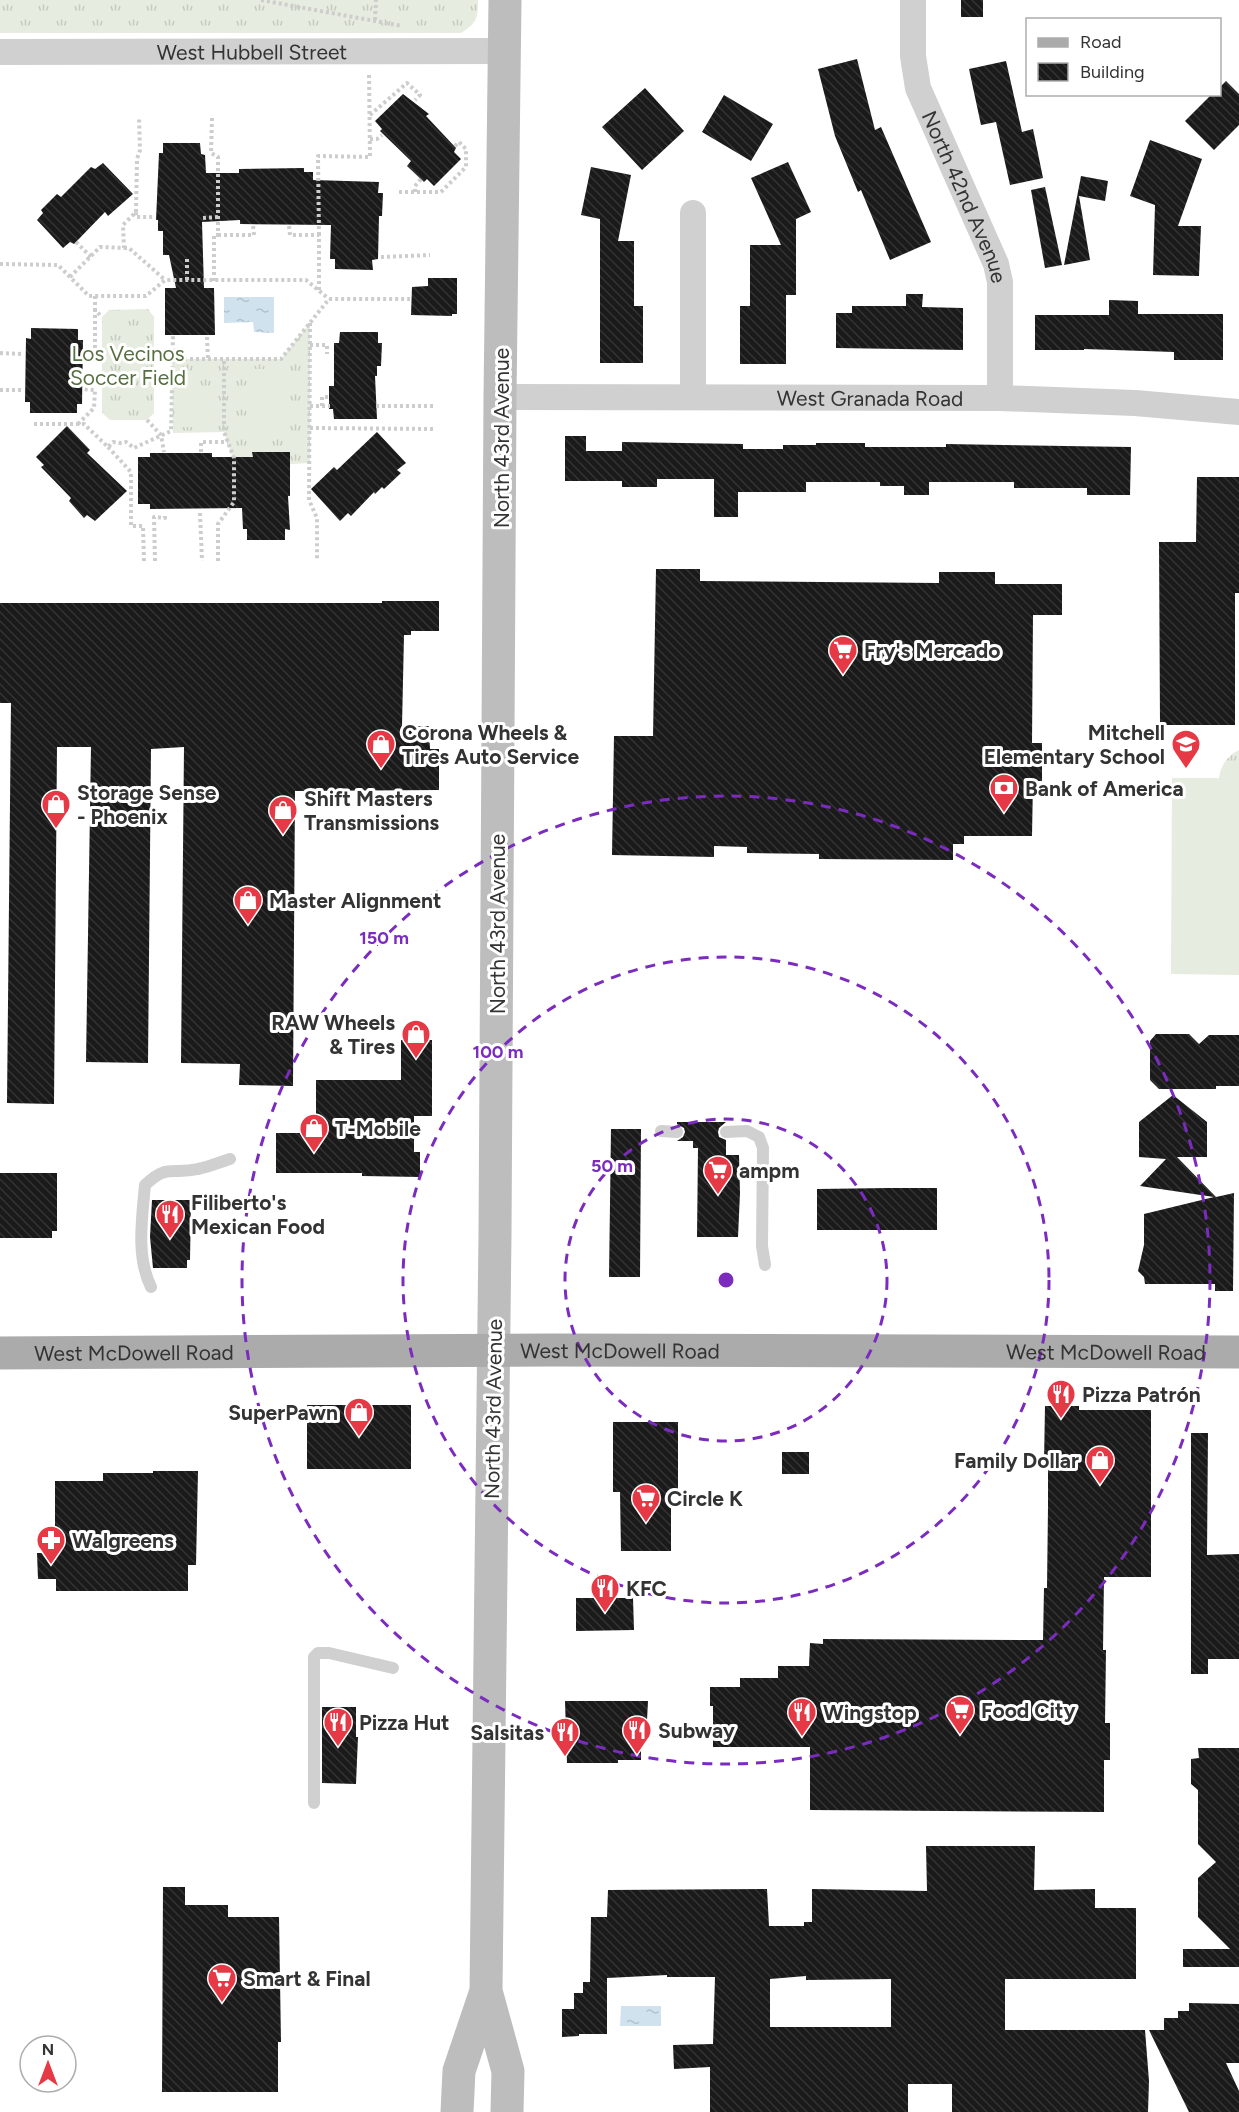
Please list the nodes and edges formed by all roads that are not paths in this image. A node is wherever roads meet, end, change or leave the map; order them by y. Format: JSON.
{"nodes":[{"id":1,"x":505,"y":0,"type":"edge"},
{"id":2,"x":913,"y":0,"type":"edge"},
{"id":3,"x":505,"y":51,"type":"junction"},
{"id":4,"x":0,"y":52,"type":"edge"},
{"id":5,"x":693,"y":213,"type":"dead end"},
{"id":6,"x":500,"y":397,"type":"junction"},
{"id":7,"x":693,"y":397,"type":"junction"},
{"id":8,"x":1000,"y":398,"type":"junction"},
{"id":9,"x":1239,"y":412,"type":"edge"},
{"id":10,"x":662,"y":1131,"type":"dead end"},
{"id":11,"x":677,"y":1132,"type":"dead end"},
{"id":12,"x":726,"y":1132,"type":"dead end"},
{"id":13,"x":230,"y":1159,"type":"dead end"},
{"id":14,"x":765,"y":1265,"type":"dead end"},
{"id":15,"x":151,"y":1287,"type":"dead end"},
{"id":16,"x":494,"y":1351,"type":"junction"},
{"id":17,"x":1239,"y":1352,"type":"edge"},
{"id":18,"x":0,"y":1353,"type":"edge"},
{"id":19,"x":393,"y":1668,"type":"dead end"},
{"id":20,"x":314,"y":1803,"type":"dead end"},
{"id":21,"x":486,"y":1991,"type":"junction"},
{"id":22,"x":459,"y":2071,"type":"junction"},
{"id":23,"x":508,"y":2071,"type":"junction"},
{"id":24,"x":457,"y":2112,"type":"edge"},
{"id":25,"x":488,"y":2112,"type":"edge"},
{"id":26,"x":507,"y":2112,"type":"edge"}],
"edges":[{"from":1,"to":3,"type":"main road","name":"North 43rd Avenue"},
{"from":2,"to":8,"type":"street","name":"North 42nd Avenue"},
{"from":3,"to":4,"type":"street","name":"West Hubbell Street"},
{"from":3,"to":6,"type":"main road","name":"North 43rd Avenue"},
{"from":5,"to":7,"type":"street"},
{"from":6,"to":7,"type":"street","name":"West Granada Road"},
{"from":6,"to":16,"type":"main road","name":"North 43rd Avenue"},
{"from":7,"to":8,"type":"street","name":"West Granada Road"},
{"from":8,"to":9,"type":"street","name":"West Granada Road"},
{"from":10,"to":11,"type":"lane"},
{"from":12,"to":14,"type":"lane"},
{"from":13,"to":15,"type":"lane"},
{"from":16,"to":17,"type":"main road","name":"West McDowell Road"},
{"from":16,"to":18,"type":"main road","name":"West McDowell Road"},
{"from":16,"to":21,"type":"main road","name":"North 43rd Avenue"},
{"from":19,"to":20,"type":"lane"},
{"from":21,"to":22,"type":"main road","name":"North 43rd Avenue"},
{"from":21,"to":23,"type":"main road","name":"North 43rd Avenue"},
{"from":22,"to":23,"type":"main road"},
{"from":22,"to":24,"type":"main road","name":"North 43rd Avenue"},
{"from":22,"to":25,"type":"main road"},
{"from":23,"to":26,"type":"main road","name":"North 43rd Avenue"}]}
